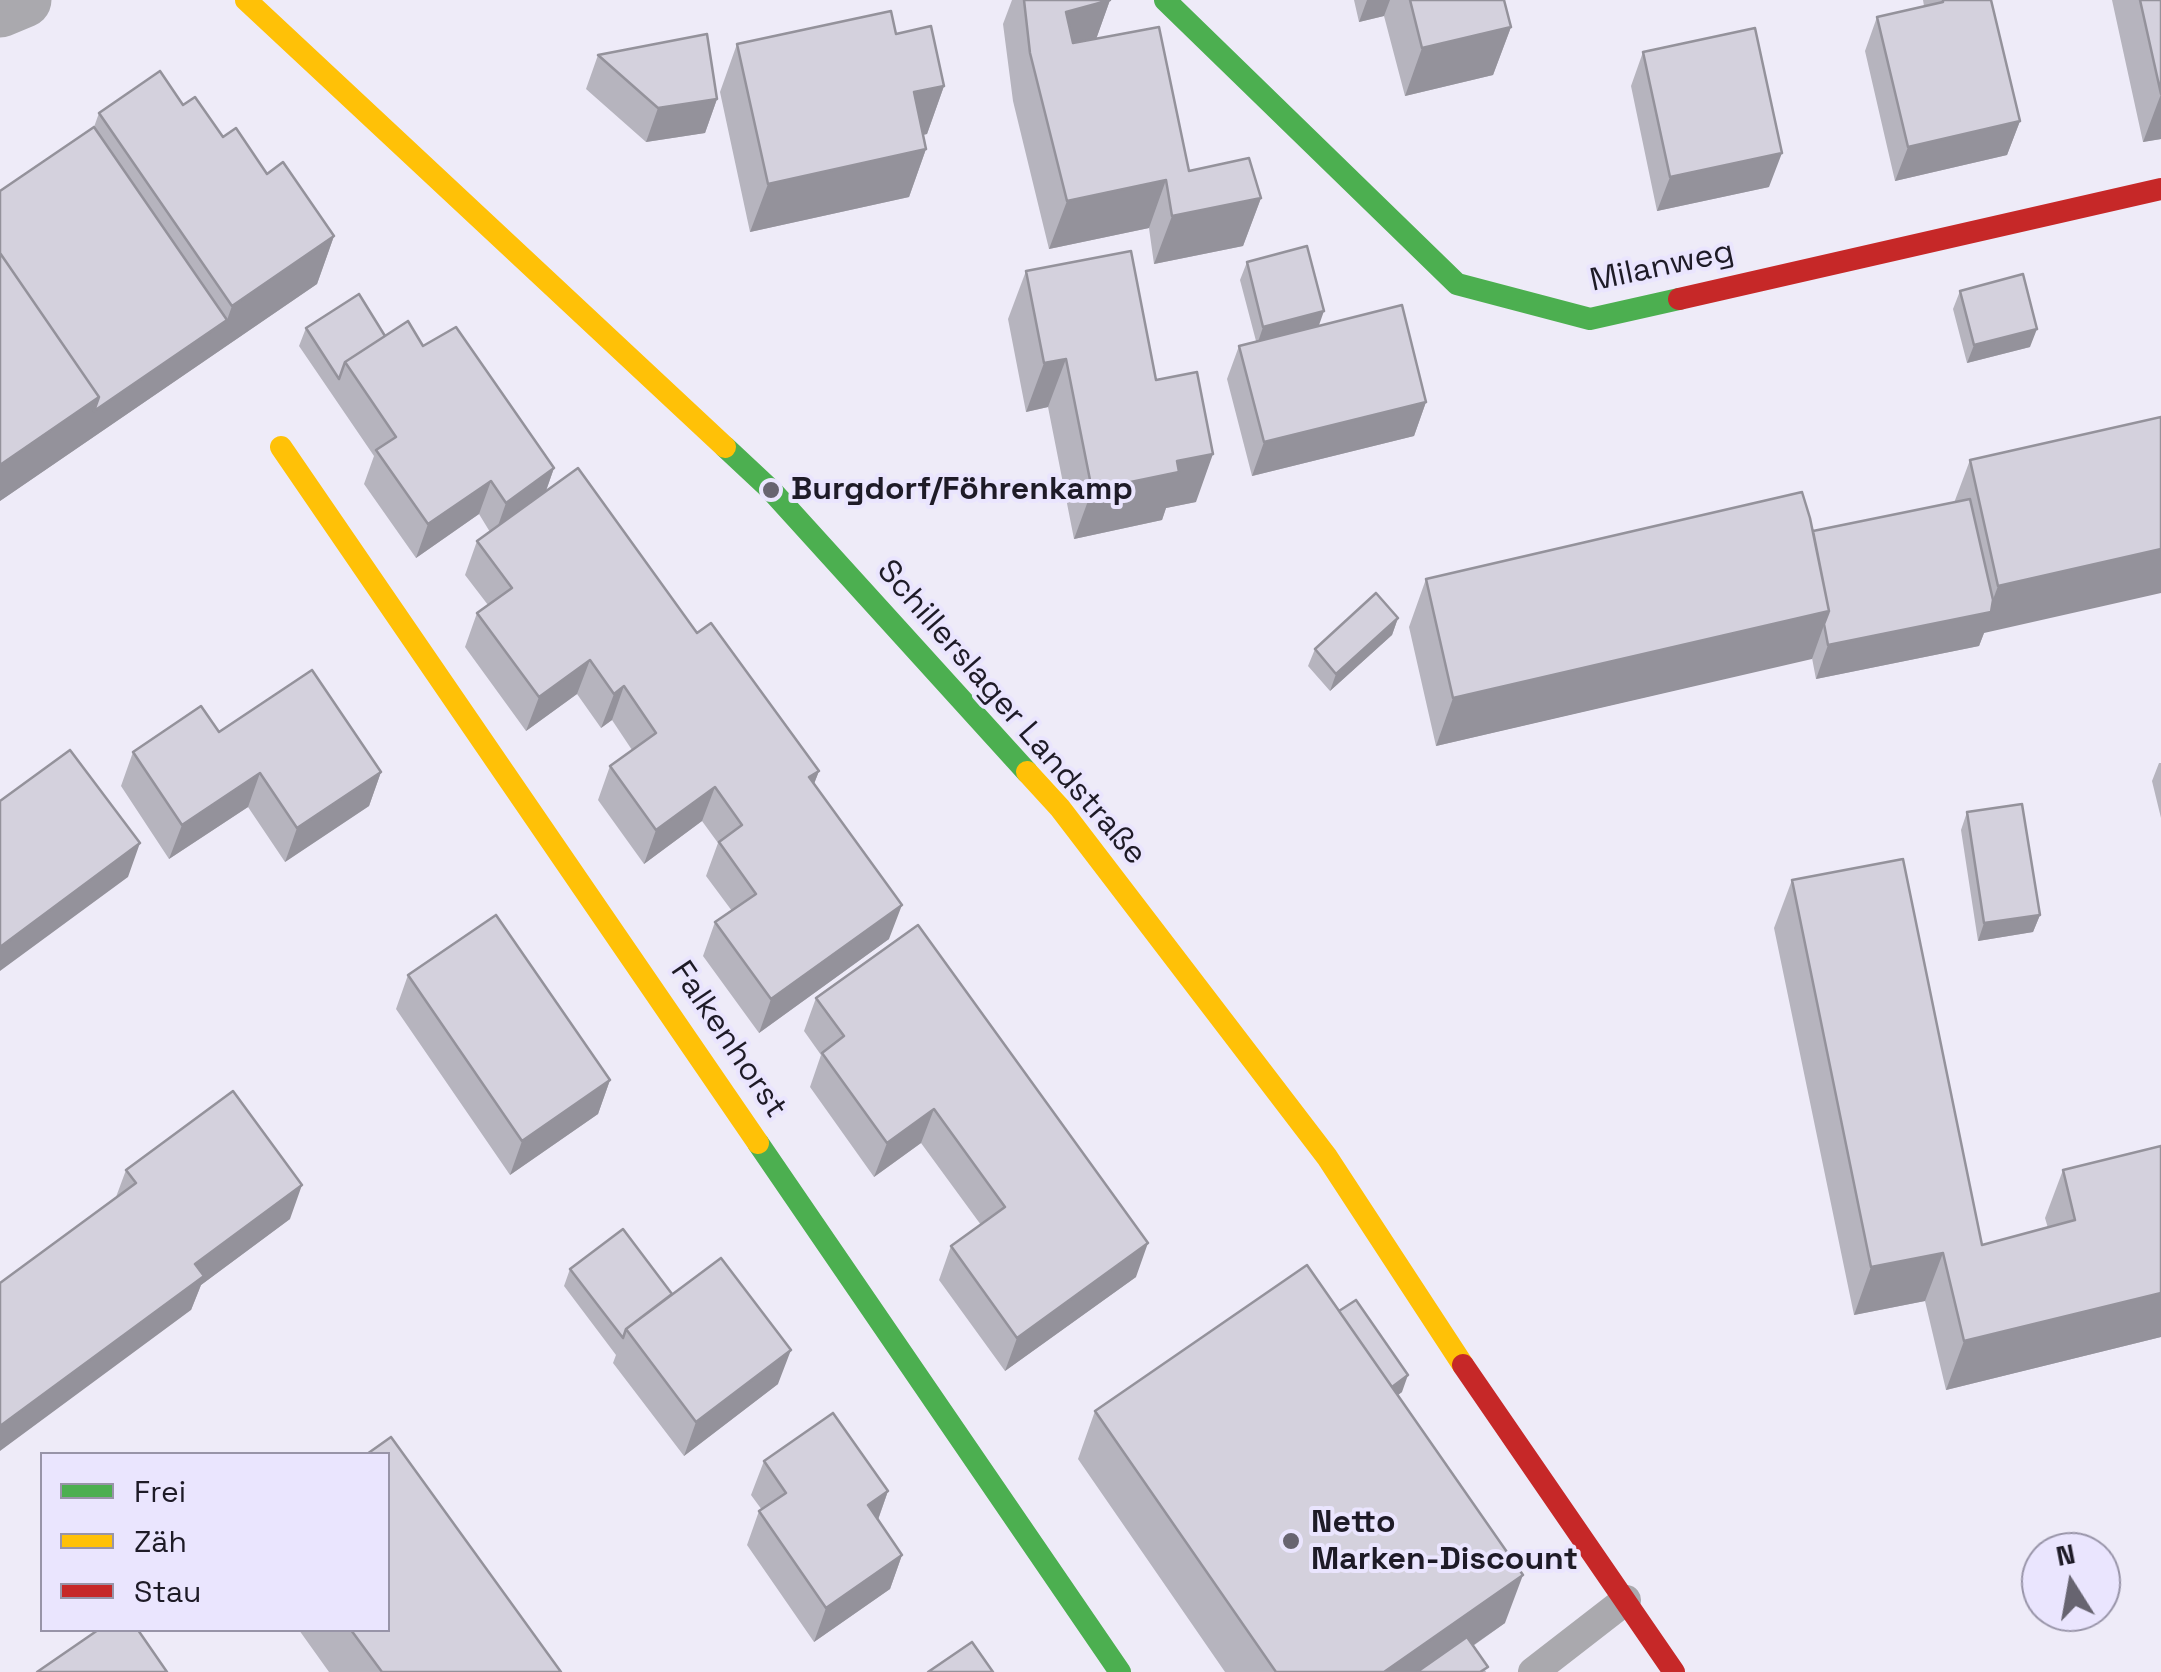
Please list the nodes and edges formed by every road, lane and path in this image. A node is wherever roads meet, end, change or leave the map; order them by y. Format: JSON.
{"nodes":[{"id":1,"x":24,"y":0,"type":"edge"},
{"id":2,"x":246,"y":0,"type":"edge"},
{"id":3,"x":1165,"y":0,"type":"edge"},
{"id":4,"x":0,"y":10,"type":"edge"},
{"id":5,"x":2161,"y":189,"type":"edge"},
{"id":6,"x":280,"y":447,"type":"dead end"},
{"id":7,"x":1626,"y":1600,"type":"junction"},
{"id":8,"x":1120,"y":1672,"type":"edge"},
{"id":9,"x":1533,"y":1672,"type":"edge"},
{"id":10,"x":1674,"y":1672,"type":"edge"}],
"edges":[{"from":1,"to":4,"type":"street"},
{"from":2,"to":7,"type":"street","name":"Schillerslager Landstraße"},
{"from":3,"to":5,"type":"street","name":"Milanweg"},
{"from":6,"to":8,"type":"street","name":"Falkenhorst"},
{"from":7,"to":9,"type":"lane"},
{"from":7,"to":10,"type":"street","name":"Schillerslager Landstraße"}]}
